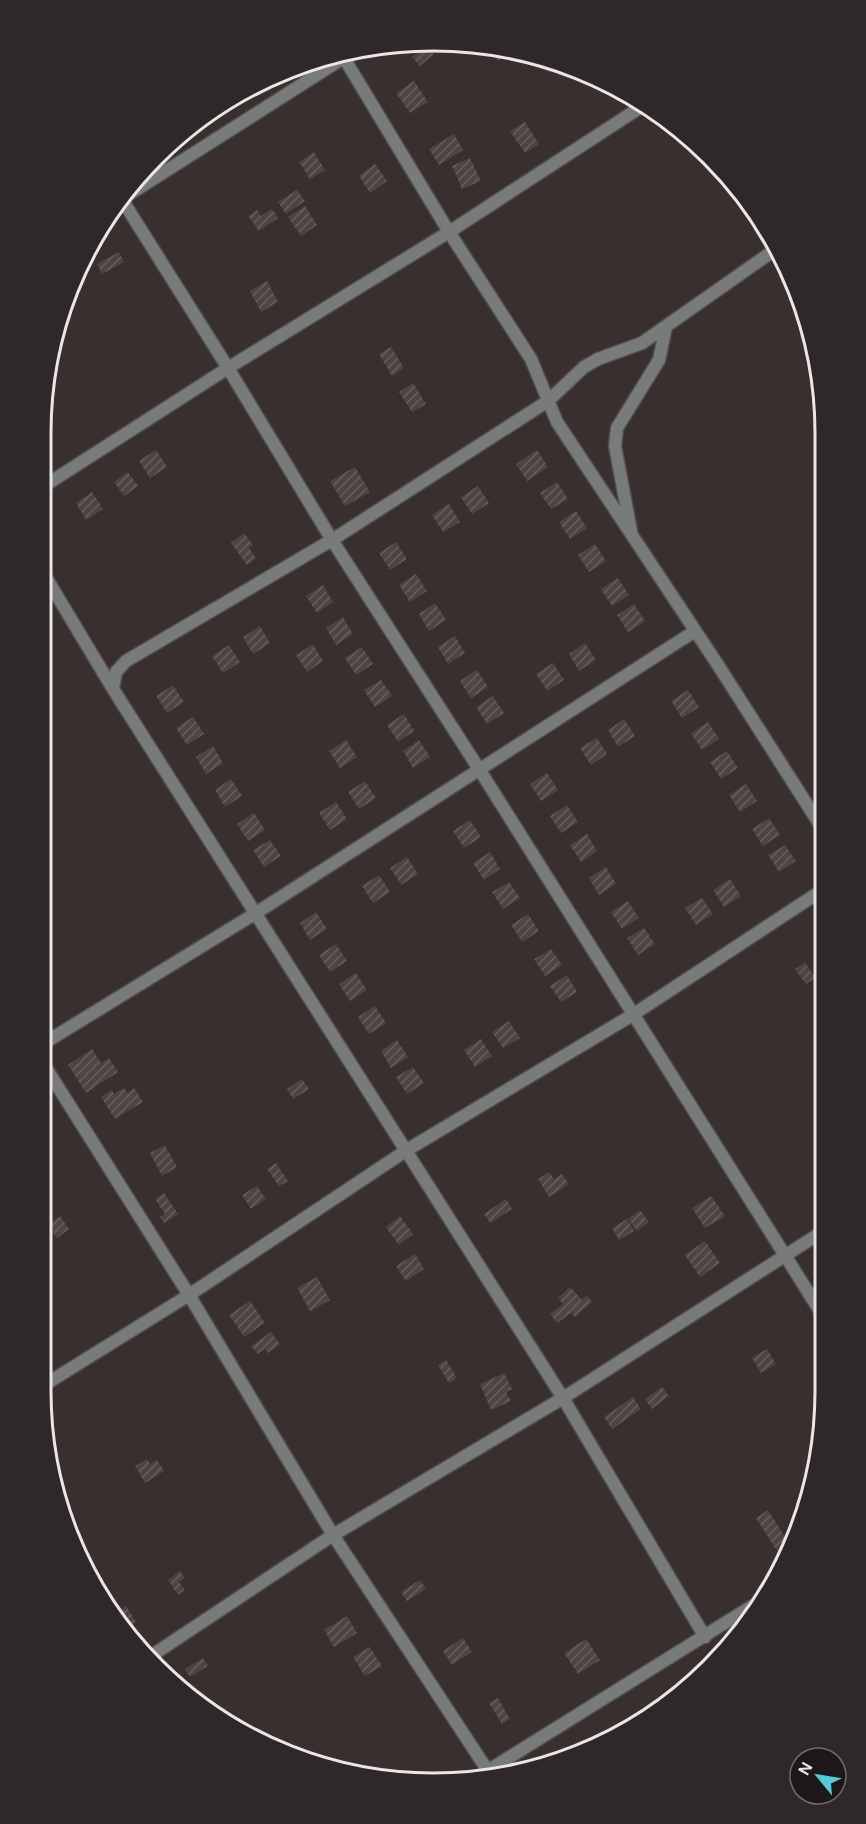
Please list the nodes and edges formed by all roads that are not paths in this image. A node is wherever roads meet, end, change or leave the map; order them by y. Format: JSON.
{"nodes":[{"id":1,"x":347,"y":61,"type":"edge"},
{"id":2,"x":325,"y":67,"type":"edge"},
{"id":3,"x":637,"y":110,"type":"edge"},
{"id":4,"x":142,"y":186,"type":"edge"},
{"id":5,"x":125,"y":207,"type":"edge"},
{"id":6,"x":449,"y":232,"type":"junction"},
{"id":7,"x":770,"y":254,"type":"edge"},
{"id":8,"x":666,"y":327,"type":"junction"},
{"id":9,"x":228,"y":368,"type":"junction"},
{"id":10,"x":548,"y":401,"type":"junction"},
{"id":11,"x":51,"y":481,"type":"edge"},
{"id":12,"x":632,"y":538,"type":"junction"},
{"id":13,"x":332,"y":540,"type":"junction"},
{"id":14,"x":51,"y":587,"type":"edge"},
{"id":15,"x":695,"y":631,"type":"junction"},
{"id":16,"x":113,"y":689,"type":"junction"},
{"id":17,"x":479,"y":769,"type":"junction"},
{"id":18,"x":815,"y":817,"type":"edge"},
{"id":19,"x":815,"y":896,"type":"edge"},
{"id":20,"x":256,"y":913,"type":"junction"},
{"id":21,"x":634,"y":1014,"type":"junction"},
{"id":22,"x":51,"y":1038,"type":"edge"},
{"id":23,"x":51,"y":1077,"type":"edge"},
{"id":24,"x":407,"y":1150,"type":"junction"},
{"id":25,"x":815,"y":1236,"type":"edge"},
{"id":26,"x":785,"y":1255,"type":"junction"},
{"id":27,"x":189,"y":1295,"type":"junction"},
{"id":28,"x":815,"y":1303,"type":"edge"},
{"id":29,"x":51,"y":1380,"type":"edge"},
{"id":30,"x":563,"y":1398,"type":"junction"},
{"id":31,"x":333,"y":1535,"type":"junction"},
{"id":32,"x":746,"y":1610,"type":"edge"},
{"id":33,"x":705,"y":1637,"type":"junction"},
{"id":34,"x":155,"y":1653,"type":"edge"},
{"id":35,"x":487,"y":1769,"type":"edge"},
{"id":36,"x":492,"y":1769,"type":"edge"}],
"edges":[{"from":1,"to":6,"type":"street"},
{"from":2,"to":4,"type":"street"},
{"from":3,"to":6,"type":"street"},
{"from":5,"to":9,"type":"street"},
{"from":6,"to":9,"type":"street"},
{"from":6,"to":10,"type":"street"},
{"from":7,"to":8,"type":"street"},
{"from":8,"to":10,"type":"street"},
{"from":8,"to":12,"type":"street"},
{"from":9,"to":11,"type":"street"},
{"from":9,"to":13,"type":"street"},
{"from":10,"to":12,"type":"street"},
{"from":10,"to":13,"type":"street"},
{"from":12,"to":15,"type":"street"},
{"from":13,"to":16,"type":"street"},
{"from":13,"to":17,"type":"street"},
{"from":14,"to":16,"type":"street"},
{"from":15,"to":17,"type":"street"},
{"from":15,"to":18,"type":"street"},
{"from":16,"to":20,"type":"street"},
{"from":17,"to":20,"type":"street"},
{"from":17,"to":21,"type":"street"},
{"from":19,"to":21,"type":"street"},
{"from":20,"to":22,"type":"street"},
{"from":20,"to":24,"type":"street"},
{"from":21,"to":24,"type":"street"},
{"from":21,"to":26,"type":"street"},
{"from":23,"to":27,"type":"street"},
{"from":24,"to":27,"type":"street"},
{"from":24,"to":30,"type":"street"},
{"from":25,"to":26,"type":"street"},
{"from":26,"to":28,"type":"street"},
{"from":26,"to":30,"type":"street"},
{"from":27,"to":29,"type":"street"},
{"from":27,"to":31,"type":"street"},
{"from":30,"to":31,"type":"street"},
{"from":30,"to":33,"type":"street"},
{"from":31,"to":34,"type":"street"},
{"from":31,"to":35,"type":"street"},
{"from":32,"to":33,"type":"street"},
{"from":33,"to":36,"type":"street"}]}
